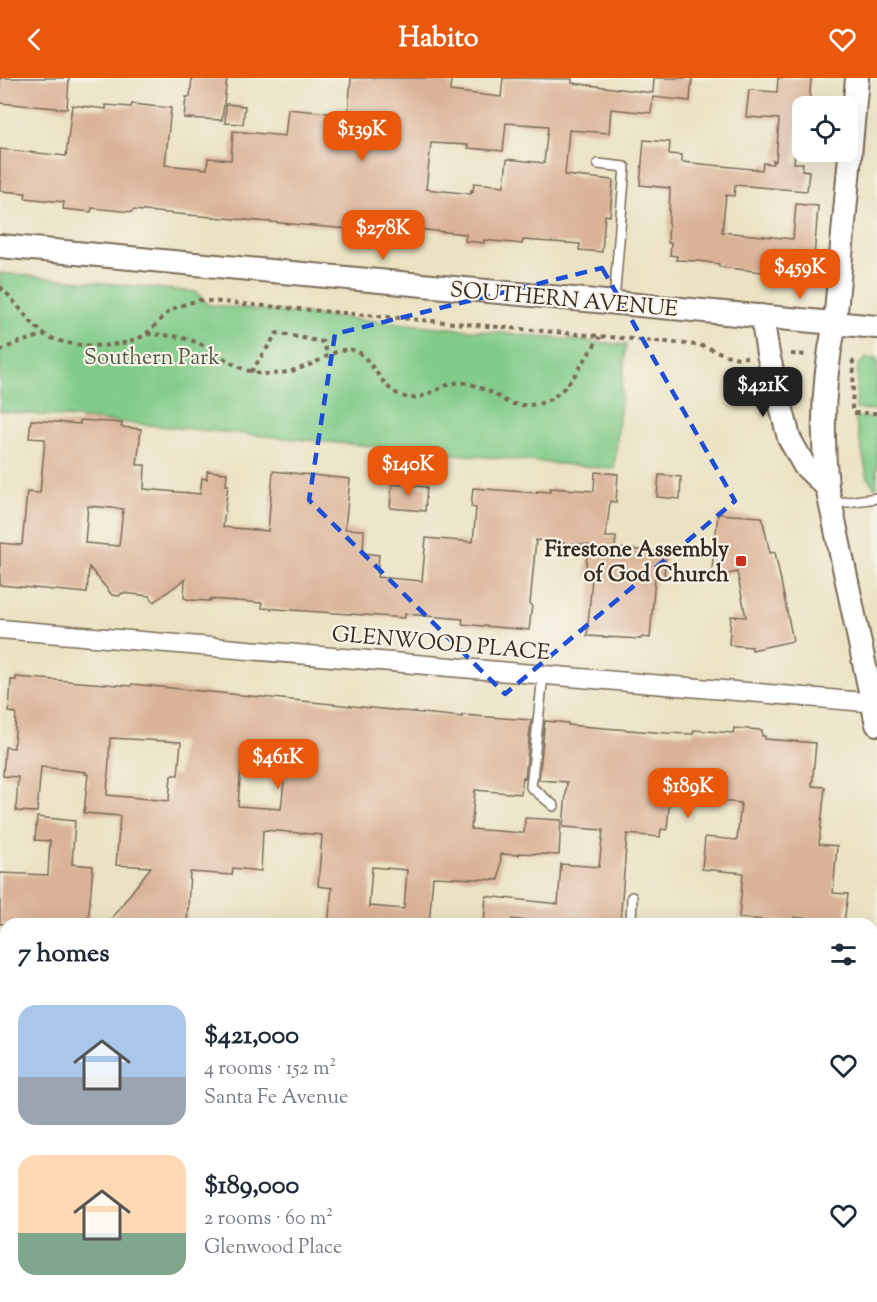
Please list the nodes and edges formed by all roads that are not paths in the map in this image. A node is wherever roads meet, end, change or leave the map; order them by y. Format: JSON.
{"nodes":[{"id":1,"x":857,"y":78,"type":"edge"},
{"id":2,"x":598,"y":164,"type":"dead end"},
{"id":3,"x":0,"y":246,"type":"edge"},
{"id":4,"x":614,"y":302,"type":"junction"},
{"id":5,"x":762,"y":316,"type":"junction"},
{"id":6,"x":835,"y":323,"type":"junction"},
{"id":7,"x":877,"y":327,"type":"edge"},
{"id":8,"x":829,"y":496,"type":"junction"},
{"id":9,"x":877,"y":498,"type":"edge"},
{"id":10,"x":0,"y":629,"type":"edge"},
{"id":11,"x":543,"y":675,"type":"junction"},
{"id":12,"x":876,"y":710,"type":"edge"},
{"id":13,"x":554,"y":806,"type":"dead end"},
{"id":14,"x":632,"y":897,"type":"dead end"},
{"id":15,"x":632,"y":918,"type":"edge"}],
"edges":[{"from":1,"to":6,"type":"street"},
{"from":2,"to":4,"type":"lane"},
{"from":3,"to":4,"type":"street","name":"SOUTHERN AVENUE"},
{"from":4,"to":5,"type":"street","name":"SOUTHERN AVENUE"},
{"from":5,"to":6,"type":"street","name":"SOUTHERN AVENUE"},
{"from":5,"to":8,"type":"street"},
{"from":6,"to":7,"type":"street","name":"SOUTHERN AVENUE"},
{"from":6,"to":8,"type":"street"},
{"from":8,"to":9,"type":"lane"},
{"from":8,"to":12,"type":"street"},
{"from":10,"to":11,"type":"street","name":"GLENWOOD PLACE"},
{"from":11,"to":12,"type":"street","name":"GLENWOOD PLACE"},
{"from":11,"to":13,"type":"lane"},
{"from":14,"to":15,"type":"lane"}]}
